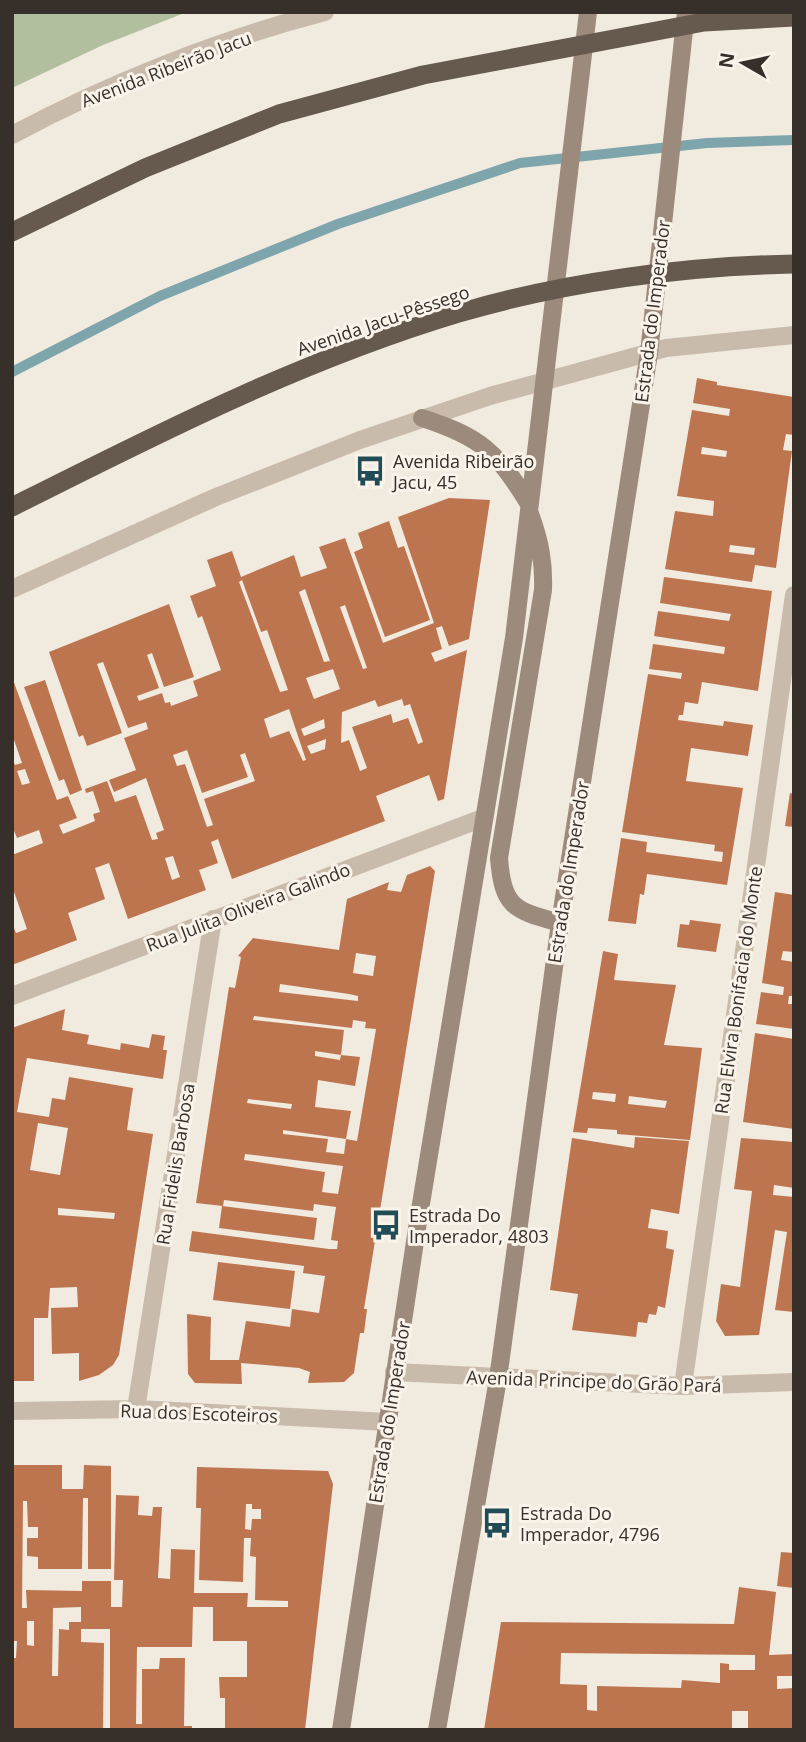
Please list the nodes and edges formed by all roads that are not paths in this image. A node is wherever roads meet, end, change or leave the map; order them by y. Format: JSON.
{"nodes":[{"id":1,"x":588,"y":12,"type":"edge"},
{"id":2,"x":686,"y":12,"type":"edge"},
{"id":3,"x":319,"y":13,"type":"edge"},
{"id":4,"x":794,"y":17,"type":"edge"},
{"id":5,"x":12,"y":135,"type":"edge"},
{"id":6,"x":12,"y":232,"type":"edge"},
{"id":7,"x":794,"y":264,"type":"edge"},
{"id":8,"x":794,"y":335,"type":"edge"},
{"id":9,"x":649,"y":353,"type":"junction"},
{"id":10,"x":544,"y":381,"type":"junction"},
{"id":11,"x":422,"y":418,"type":"junction"},
{"id":12,"x":12,"y":507,"type":"edge"},
{"id":13,"x":529,"y":507,"type":"junction"},
{"id":14,"x":12,"y":589,"type":"edge"},
{"id":15,"x":794,"y":595,"type":"edge"},
{"id":16,"x":483,"y":818,"type":"junction"},
{"id":17,"x":213,"y":919,"type":"junction"},
{"id":18,"x":560,"y":923,"type":"junction"},
{"id":19,"x":12,"y":996,"type":"edge"},
{"id":20,"x":394,"y":1372,"type":"junction"},
{"id":21,"x":498,"y":1379,"type":"junction"},
{"id":22,"x":794,"y":1382,"type":"edge"},
{"id":23,"x":683,"y":1386,"type":"junction"},
{"id":24,"x":136,"y":1409,"type":"junction"},
{"id":25,"x":12,"y":1411,"type":"edge"},
{"id":26,"x":387,"y":1422,"type":"junction"},
{"id":27,"x":341,"y":1730,"type":"edge"},
{"id":28,"x":437,"y":1730,"type":"edge"}],
"edges":[{"from":1,"to":10,"type":"main road","name":"Estrada do Imperador"},
{"from":2,"to":9,"type":"main road","name":"Estrada do Imperador"},
{"from":3,"to":5,"type":"street","name":"Avenida Ribeirão Jacu"},
{"from":4,"to":6,"type":"highway","bridge":true},
{"from":7,"to":12,"type":"highway","name":"Avenida Jacu-Pêssego","bridge":true},
{"from":8,"to":9,"type":"street"},
{"from":9,"to":10,"type":"street"},
{"from":9,"to":18,"type":"main road","name":"Estrada do Imperador"},
{"from":10,"to":11,"type":"street"},
{"from":10,"to":13,"type":"main road","name":"Estrada do Imperador"},
{"from":11,"to":13,"type":"main road"},
{"from":11,"to":14,"type":"street"},
{"from":13,"to":16,"type":"main road","name":"Estrada do Imperador"},
{"from":13,"to":18,"type":"main road"},
{"from":15,"to":23,"type":"street","name":"Rua Elvira Bonifacia do Monte"},
{"from":16,"to":17,"type":"street","name":"Rua Julita Oliveira Galindo"},
{"from":16,"to":20,"type":"main road","name":"Estrada do Imperador"},
{"from":17,"to":19,"type":"street","name":"Rua Julita Oliveira Galindo"},
{"from":17,"to":24,"type":"street","name":"Rua Fidelis Barbosa"},
{"from":18,"to":21,"type":"main road","name":"Estrada do Imperador"},
{"from":20,"to":21,"type":"street","name":"Avenida Principe do Grão Pará"},
{"from":20,"to":26,"type":"main road","name":"Estrada do Imperador"},
{"from":21,"to":23,"type":"street","name":"Avenida Principe do Grão Pará"},
{"from":21,"to":28,"type":"main road","name":"Estrada do Imperador"},
{"from":22,"to":23,"type":"street","name":"Avenida Principe do Grão Pará"},
{"from":24,"to":25,"type":"street","name":"Rua dos Escoteiros"},
{"from":24,"to":26,"type":"street","name":"Rua dos Escoteiros"},
{"from":26,"to":27,"type":"main road","name":"Estrada do Imperador"}]}
